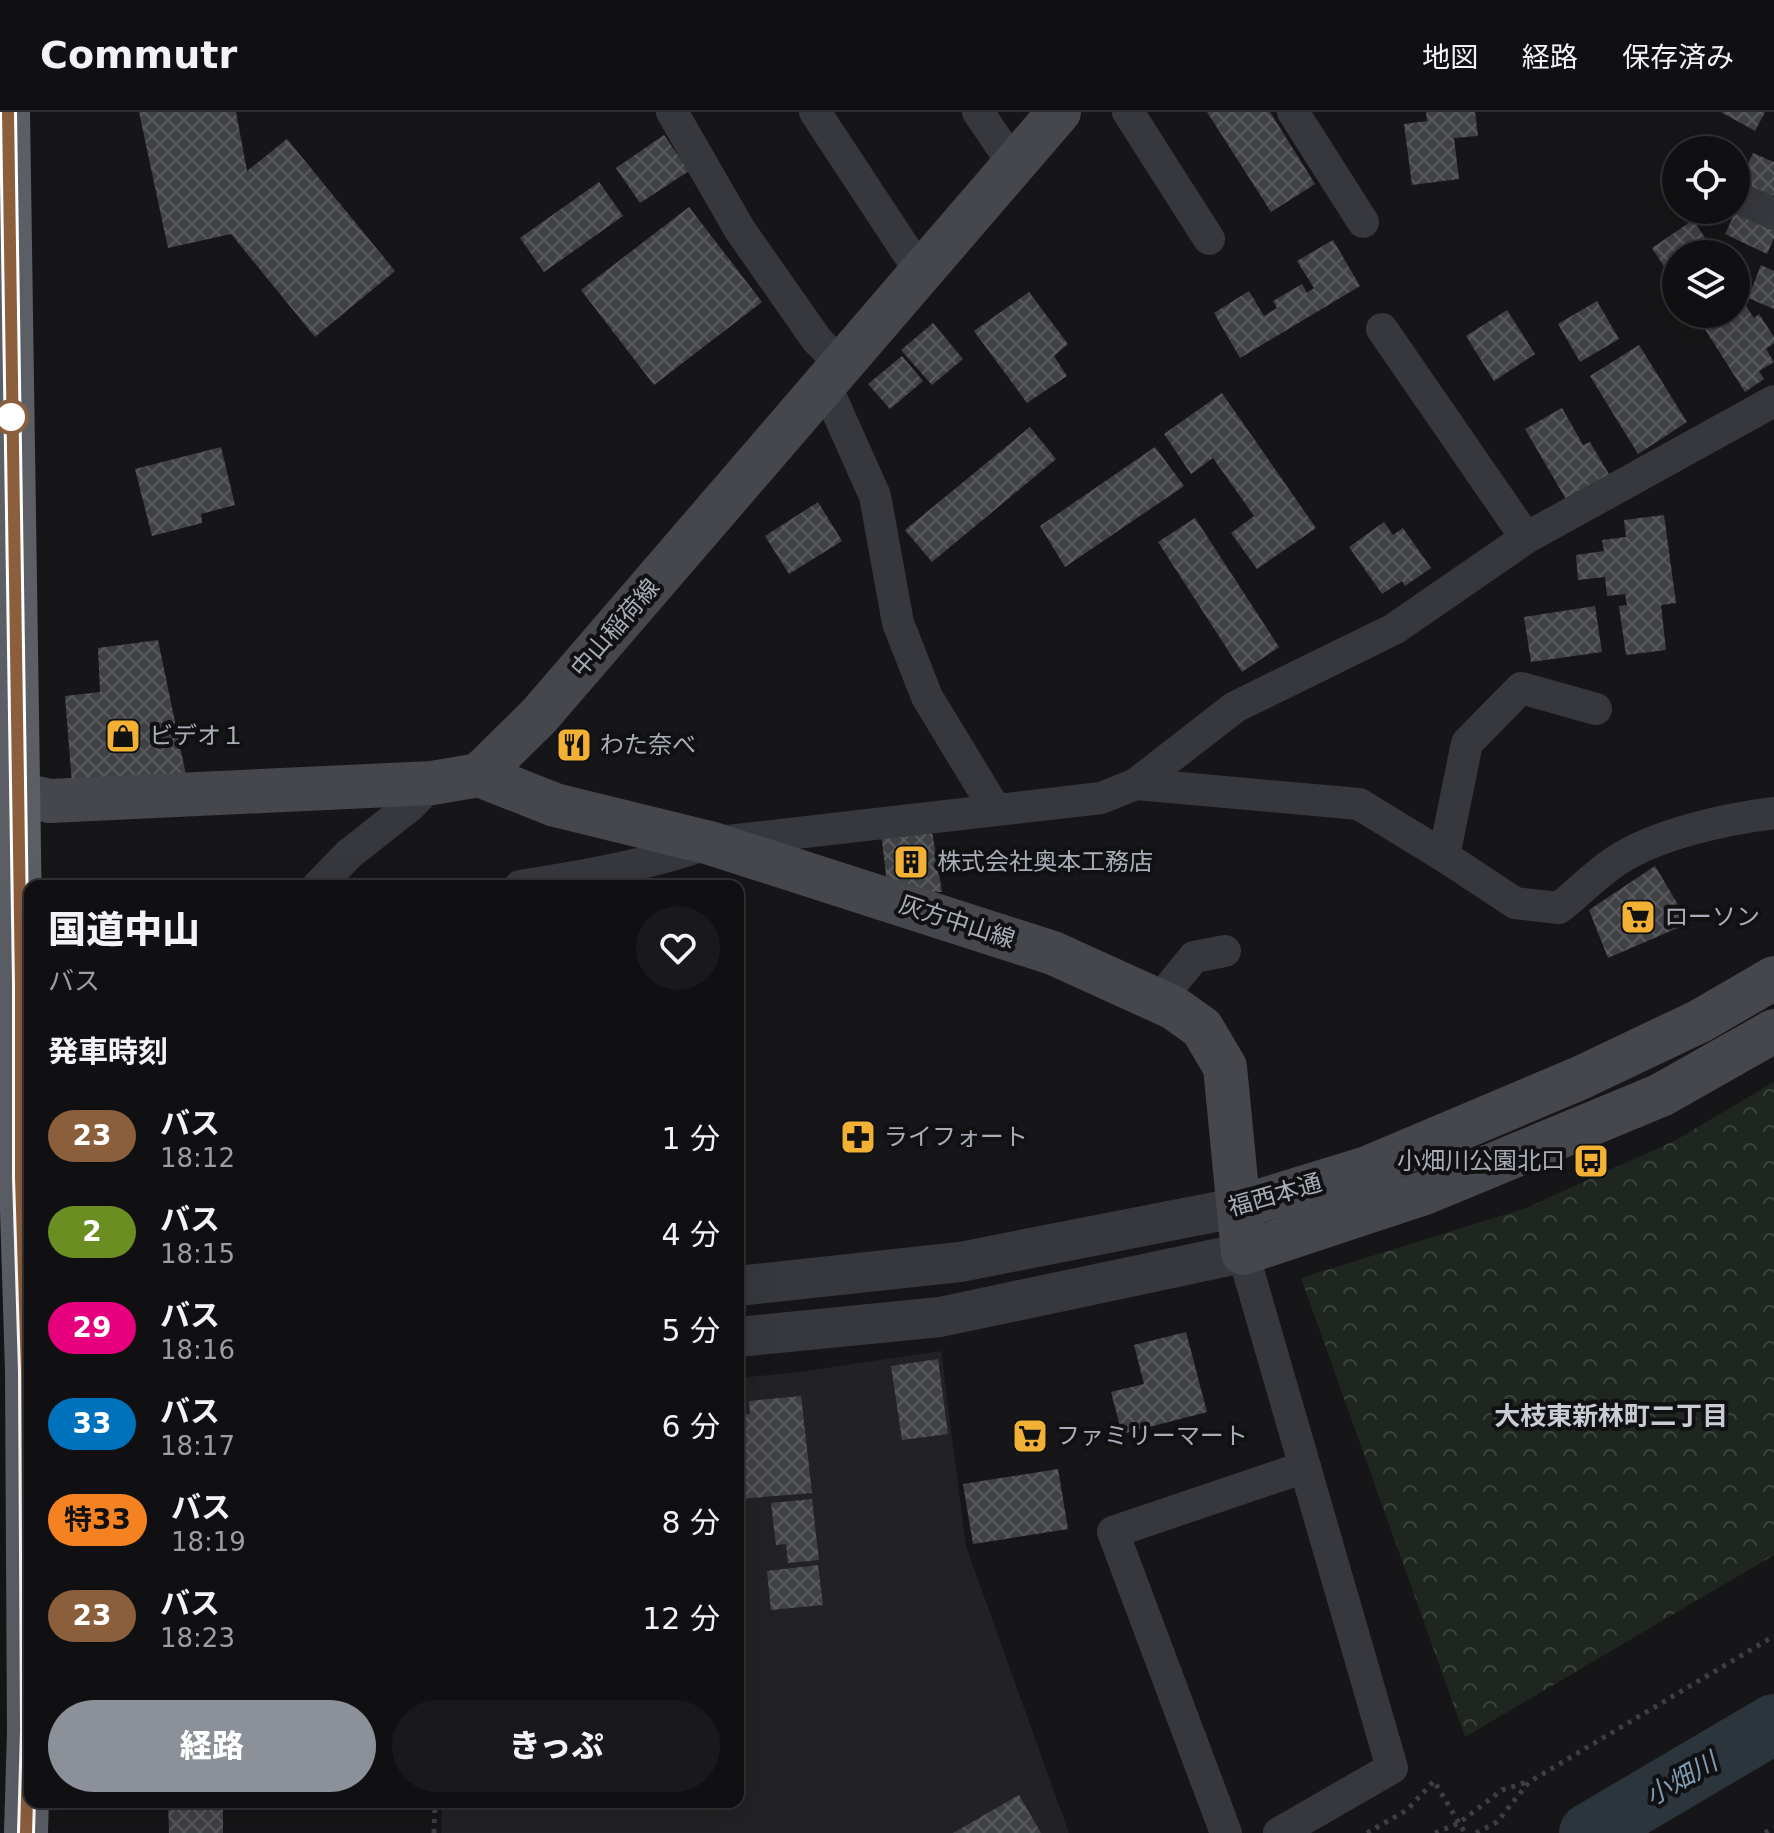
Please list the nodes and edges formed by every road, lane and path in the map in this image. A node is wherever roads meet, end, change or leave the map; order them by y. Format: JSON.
{"nodes":[{"id":1,"x":8,"y":112,"type":"edge"},
{"id":2,"x":815,"y":112,"type":"edge"},
{"id":3,"x":978,"y":112,"type":"edge"},
{"id":4,"x":1059,"y":112,"type":"edge"},
{"id":5,"x":1128,"y":112,"type":"edge"},
{"id":6,"x":1293,"y":112,"type":"edge"},
{"id":7,"x":675,"y":113,"type":"edge"},
{"id":8,"x":1014,"y":165,"type":"junction"},
{"id":9,"x":1750,"y":203,"type":"edge"},
{"id":10,"x":1774,"y":214,"type":"edge"},
{"id":11,"x":1363,"y":222,"type":"dead end"},
{"id":12,"x":1209,"y":239,"type":"dead end"},
{"id":13,"x":921,"y":273,"type":"junction"},
{"id":14,"x":1382,"y":329,"type":"dead end"},
{"id":15,"x":834,"y":374,"type":"junction"},
{"id":16,"x":1774,"y":401,"type":"edge"},
{"id":17,"x":1526,"y":538,"type":"junction"},
{"id":18,"x":1596,"y":709,"type":"dead end"},
{"id":19,"x":479,"y":775,"type":"junction"},
{"id":20,"x":432,"y":783,"type":"junction"},
{"id":21,"x":1136,"y":784,"type":"junction"},
{"id":22,"x":9,"y":791,"type":"edge"},
{"id":23,"x":995,"y":809,"type":"junction"},
{"id":24,"x":1774,"y":813,"type":"edge"},
{"id":25,"x":710,"y":843,"type":"junction"},
{"id":26,"x":1444,"y":856,"type":"junction"},
{"id":27,"x":324,"y":880,"type":"edge"},
{"id":28,"x":559,"y":880,"type":"edge"},
{"id":29,"x":1225,"y":951,"type":"dead end"},
{"id":30,"x":1774,"y":978,"type":"edge"},
{"id":31,"x":18,"y":998,"type":"edge"},
{"id":32,"x":1159,"y":1000,"type":"junction"},
{"id":33,"x":1774,"y":1031,"type":"edge"},
{"id":34,"x":24,"y":1076,"type":"edge"},
{"id":35,"x":24,"y":1111,"type":"edge"},
{"id":36,"x":1240,"y":1207,"type":"junction"},
{"id":37,"x":1243,"y":1253,"type":"junction"},
{"id":38,"x":744,"y":1285,"type":"edge"},
{"id":39,"x":744,"y":1336,"type":"edge"},
{"id":40,"x":18,"y":1386,"type":"edge"},
{"id":41,"x":1305,"y":1467,"type":"junction"},
{"id":42,"x":24,"y":1574,"type":"edge"},
{"id":43,"x":1774,"y":1636,"type":"edge"},
{"id":44,"x":1529,"y":1782,"type":"junction"},
{"id":45,"x":27,"y":1808,"type":"edge"},
{"id":46,"x":435,"y":1808,"type":"edge"},
{"id":47,"x":1459,"y":1823,"type":"junction"},
{"id":48,"x":1774,"y":1828,"type":"edge"},
{"id":49,"x":26,"y":1833,"type":"edge"},
{"id":50,"x":434,"y":1833,"type":"edge"},
{"id":51,"x":1226,"y":1833,"type":"edge"},
{"id":52,"x":1279,"y":1833,"type":"edge"},
{"id":53,"x":1367,"y":1833,"type":"edge"},
{"id":54,"x":1435,"y":1833,"type":"edge"},
{"id":55,"x":1465,"y":1833,"type":"edge"},
{"id":56,"x":1476,"y":1833,"type":"edge"},
{"id":57,"x":1765,"y":1833,"type":"edge"}],
"edges":[{"from":1,"to":22,"type":"highway"},
{"from":2,"to":13,"type":"street"},
{"from":3,"to":8,"type":"street"},
{"from":4,"to":8,"type":"main road","name":"中山稲荷線"},
{"from":5,"to":12,"type":"street"},
{"from":6,"to":11,"type":"street"},
{"from":7,"to":15,"type":"street"},
{"from":8,"to":13,"type":"main road","name":"中山稲荷線"},
{"from":9,"to":10,"type":"street"},
{"from":13,"to":15,"type":"main road","name":"中山稲荷線"},
{"from":14,"to":17,"type":"street"},
{"from":15,"to":19,"type":"main road","name":"中山稲荷線"},
{"from":15,"to":23,"type":"street"},
{"from":16,"to":17,"type":"street"},
{"from":17,"to":21,"type":"street"},
{"from":18,"to":26,"type":"street"},
{"from":19,"to":20,"type":"main road"},
{"from":19,"to":25,"type":"main road","name":"灰方中山線"},
{"from":20,"to":22,"type":"main road"},
{"from":20,"to":27,"type":"street"},
{"from":21,"to":23,"type":"street"},
{"from":21,"to":26,"type":"street"},
{"from":22,"to":31,"type":"highway"},
{"from":23,"to":25,"type":"street"},
{"from":24,"to":26,"type":"street"},
{"from":25,"to":28,"type":"street"},
{"from":25,"to":32,"type":"main road","name":"灰方中山線"},
{"from":29,"to":32,"type":"street"},
{"from":30,"to":36,"type":"main road","name":"福西本通"},
{"from":31,"to":34,"type":"highway"},
{"from":32,"to":36,"type":"main road","name":"灰方中山線"},
{"from":33,"to":37,"type":"main road","name":"福西本通"},
{"from":35,"to":40,"type":"highway"},
{"from":36,"to":37,"type":"main road","name":"灰方中山線"},
{"from":36,"to":38,"type":"street","name":"福西本通"},
{"from":37,"to":39,"type":"street","name":"福西本通"},
{"from":37,"to":41,"type":"street"},
{"from":40,"to":42,"type":"highway"},
{"from":41,"to":51,"type":"street"},
{"from":41,"to":52,"type":"street"},
{"from":43,"to":44,"type":"path"},
{"from":44,"to":47,"type":"path"},
{"from":44,"to":56,"type":"path"},
{"from":45,"to":49,"type":"highway"},
{"from":46,"to":50,"type":"path"},
{"from":47,"to":53,"type":"path"},
{"from":47,"to":54,"type":"path"},
{"from":47,"to":55,"type":"path"},
{"from":48,"to":57,"type":"path"}]}
